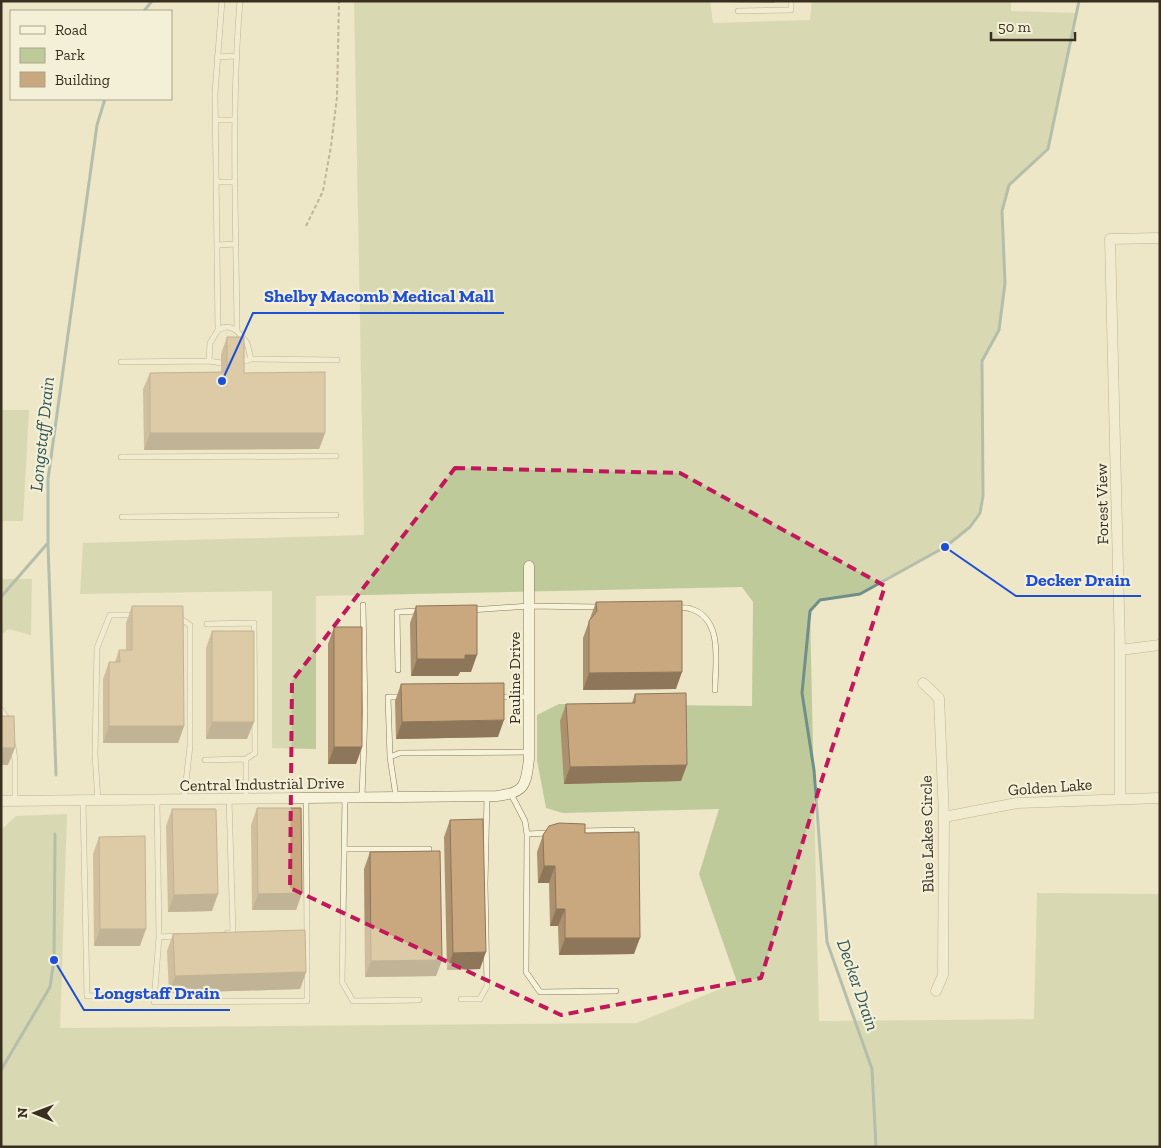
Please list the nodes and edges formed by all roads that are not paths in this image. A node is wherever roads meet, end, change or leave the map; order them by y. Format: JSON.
{"nodes":[{"id":1,"x":222,"y":1,"type":"edge"},
{"id":2,"x":240,"y":1,"type":"edge"},
{"id":3,"x":791,"y":1,"type":"edge"},
{"id":4,"x":738,"y":11,"type":"dead end"},
{"id":5,"x":235,"y":56,"type":"junction"},
{"id":6,"x":217,"y":57,"type":"junction"},
{"id":7,"x":216,"y":120,"type":"junction"},
{"id":8,"x":234,"y":120,"type":"junction"},
{"id":9,"x":216,"y":182,"type":"junction"},
{"id":10,"x":235,"y":182,"type":"junction"},
{"id":11,"x":1160,"y":238,"type":"edge"},
{"id":12,"x":217,"y":244,"type":"junction"},
{"id":13,"x":236,"y":244,"type":"junction"},
{"id":14,"x":218,"y":330,"type":"junction"},
{"id":15,"x":237,"y":330,"type":"junction"},
{"id":16,"x":252,"y":359,"type":"junction"},
{"id":17,"x":337,"y":360,"type":"dead end"},
{"id":18,"x":208,"y":361,"type":"junction"},
{"id":19,"x":121,"y":362,"type":"dead end"},
{"id":20,"x":221,"y":363,"type":"dead end"},
{"id":21,"x":238,"y":363,"type":"edge"},
{"id":22,"x":336,"y":456,"type":"dead end"},
{"id":23,"x":121,"y":457,"type":"dead end"},
{"id":24,"x":336,"y":516,"type":"dead end"},
{"id":25,"x":122,"y":517,"type":"dead end"},
{"id":26,"x":529,"y":566,"type":"dead end"},
{"id":27,"x":363,"y":605,"type":"dead end"},
{"id":28,"x":530,"y":606,"type":"junction"},
{"id":29,"x":606,"y":607,"type":"edge"},
{"id":30,"x":672,"y":608,"type":"edge"},
{"id":31,"x":464,"y":610,"type":"edge"},
{"id":32,"x":426,"y":611,"type":"edge"},
{"id":33,"x":138,"y":615,"type":"edge"},
{"id":34,"x":175,"y":615,"type":"edge"},
{"id":35,"x":207,"y":624,"type":"dead end"},
{"id":36,"x":1160,"y":645,"type":"edge"},
{"id":37,"x":1120,"y":650,"type":"junction"},
{"id":38,"x":398,"y":670,"type":"dead end"},
{"id":39,"x":923,"y":683,"type":"dead end"},
{"id":40,"x":715,"y":690,"type":"dead end"},
{"id":41,"x":407,"y":697,"type":"edge"},
{"id":42,"x":492,"y":697,"type":"edge"},
{"id":43,"x":529,"y":697,"type":"junction"},
{"id":44,"x":1,"y":710,"type":"edge"},
{"id":45,"x":9,"y":727,"type":"edge"},
{"id":46,"x":12,"y":743,"type":"edge"},
{"id":47,"x":529,"y":752,"type":"junction"},
{"id":48,"x":390,"y":757,"type":"junction"},
{"id":49,"x":246,"y":759,"type":"junction"},
{"id":50,"x":205,"y":760,"type":"dead end"},
{"id":51,"x":522,"y":788,"type":"joint"},
{"id":52,"x":511,"y":794,"type":"junction"},
{"id":53,"x":488,"y":796,"type":"junction"},
{"id":54,"x":396,"y":797,"type":"junction"},
{"id":55,"x":306,"y":798,"type":"junction"},
{"id":56,"x":344,"y":798,"type":"junction"},
{"id":57,"x":362,"y":798,"type":"junction"},
{"id":58,"x":1120,"y":798,"type":"junction"},
{"id":59,"x":1160,"y":798,"type":"edge"},
{"id":60,"x":229,"y":799,"type":"junction"},
{"id":61,"x":246,"y":799,"type":"junction"},
{"id":62,"x":157,"y":800,"type":"junction"},
{"id":63,"x":184,"y":800,"type":"junction"},
{"id":64,"x":1,"y":801,"type":"edge"},
{"id":65,"x":15,"y":801,"type":"junction"},
{"id":66,"x":83,"y":801,"type":"junction"},
{"id":67,"x":98,"y":801,"type":"junction"},
{"id":68,"x":944,"y":817,"type":"junction"},
{"id":69,"x":632,"y":830,"type":"edge"},
{"id":70,"x":557,"y":832,"type":"edge"},
{"id":71,"x":576,"y":832,"type":"edge"},
{"id":72,"x":527,"y":834,"type":"junction"},
{"id":73,"x":344,"y":849,"type":"junction"},
{"id":74,"x":429,"y":849,"type":"edge"},
{"id":75,"x":233,"y":933,"type":"junction"},
{"id":76,"x":224,"y":934,"type":"edge"},
{"id":77,"x":242,"y":934,"type":"edge"},
{"id":78,"x":186,"y":936,"type":"edge"},
{"id":79,"x":298,"y":936,"type":"edge"},
{"id":80,"x":159,"y":937,"type":"junction"},
{"id":81,"x":307,"y":937,"type":"junction"},
{"id":82,"x":616,"y":991,"type":"dead end"},
{"id":83,"x":936,"y":991,"type":"dead end"},
{"id":84,"x":132,"y":994,"type":"dead end"},
{"id":85,"x":461,"y":999,"type":"dead end"},
{"id":86,"x":419,"y":1000,"type":"dead end"}],
"edges":[{"from":1,"to":6,"type":"lane"},
{"from":2,"to":5,"type":"lane"},
{"from":3,"to":4,"type":"lane"},
{"from":5,"to":6,"type":"lane"},
{"from":5,"to":8,"type":"lane"},
{"from":6,"to":7,"type":"lane"},
{"from":7,"to":8,"type":"lane"},
{"from":7,"to":9,"type":"lane"},
{"from":8,"to":10,"type":"lane"},
{"from":9,"to":10,"type":"lane"},
{"from":9,"to":12,"type":"lane"},
{"from":10,"to":13,"type":"lane"},
{"from":11,"to":37,"type":"street","name":"Forest View"},
{"from":12,"to":13,"type":"lane"},
{"from":12,"to":14,"type":"lane"},
{"from":13,"to":15,"type":"lane"},
{"from":14,"to":15,"type":"lane"},
{"from":14,"to":18,"type":"lane"},
{"from":15,"to":16,"type":"lane"},
{"from":16,"to":17,"type":"lane"},
{"from":16,"to":21,"type":"lane"},
{"from":18,"to":19,"type":"lane"},
{"from":18,"to":20,"type":"lane"},
{"from":22,"to":23,"type":"lane"},
{"from":24,"to":25,"type":"lane"},
{"from":26,"to":28,"type":"street","name":"Pauline Drive"},
{"from":27,"to":57,"type":"lane"},
{"from":28,"to":29,"type":"lane"},
{"from":28,"to":31,"type":"lane"},
{"from":28,"to":43,"type":"street","name":"Pauline Drive"},
{"from":30,"to":40,"type":"lane"},
{"from":32,"to":38,"type":"lane"},
{"from":33,"to":67,"type":"lane"},
{"from":34,"to":63,"type":"lane"},
{"from":35,"to":49,"type":"lane"},
{"from":36,"to":37,"type":"street"},
{"from":37,"to":58,"type":"street","name":"Forest View"},
{"from":39,"to":68,"type":"street","name":"Blue Lakes Circle"},
{"from":41,"to":48,"type":"lane"},
{"from":42,"to":43,"type":"lane"},
{"from":43,"to":47,"type":"street","name":"Pauline Drive"},
{"from":44,"to":45,"type":"lane"},
{"from":46,"to":65,"type":"lane"},
{"from":47,"to":48,"type":"lane"},
{"from":47,"to":51,"type":"street","name":"Pauline Drive"},
{"from":48,"to":54,"type":"lane"},
{"from":49,"to":50,"type":"lane"},
{"from":49,"to":61,"type":"lane"},
{"from":51,"to":52,"type":"street","name":"Central Industrial Drive"},
{"from":52,"to":53,"type":"street","name":"Central Industrial Drive"},
{"from":52,"to":72,"type":"lane"},
{"from":53,"to":54,"type":"street","name":"Central Industrial Drive"},
{"from":53,"to":85,"type":"lane"},
{"from":54,"to":57,"type":"street","name":"Central Industrial Drive"},
{"from":55,"to":56,"type":"street","name":"Central Industrial Drive"},
{"from":55,"to":61,"type":"street","name":"Central Industrial Drive"},
{"from":55,"to":81,"type":"lane"},
{"from":56,"to":57,"type":"street","name":"Central Industrial Drive"},
{"from":56,"to":73,"type":"lane"},
{"from":58,"to":59,"type":"street","name":"Golden Lake"},
{"from":58,"to":68,"type":"street","name":"Golden Lake"},
{"from":60,"to":61,"type":"street","name":"Central Industrial Drive"},
{"from":60,"to":63,"type":"street","name":"Central Industrial Drive"},
{"from":60,"to":75,"type":"lane"},
{"from":62,"to":63,"type":"street","name":"Central Industrial Drive"},
{"from":62,"to":67,"type":"street","name":"Central Industrial Drive"},
{"from":62,"to":80,"type":"lane"},
{"from":64,"to":65,"type":"street","name":"Central Industrial Drive"},
{"from":65,"to":66,"type":"street","name":"Central Industrial Drive"},
{"from":66,"to":67,"type":"street","name":"Central Industrial Drive"},
{"from":66,"to":84,"type":"lane"},
{"from":68,"to":83,"type":"street","name":"Blue Lakes Circle"},
{"from":69,"to":71,"type":"lane"},
{"from":70,"to":72,"type":"lane"},
{"from":72,"to":82,"type":"lane"},
{"from":73,"to":74,"type":"lane"},
{"from":73,"to":86,"type":"lane"},
{"from":75,"to":76,"type":"lane"},
{"from":75,"to":77,"type":"lane"},
{"from":78,"to":80,"type":"lane"},
{"from":79,"to":81,"type":"lane"},
{"from":80,"to":81,"type":"lane"}]}
